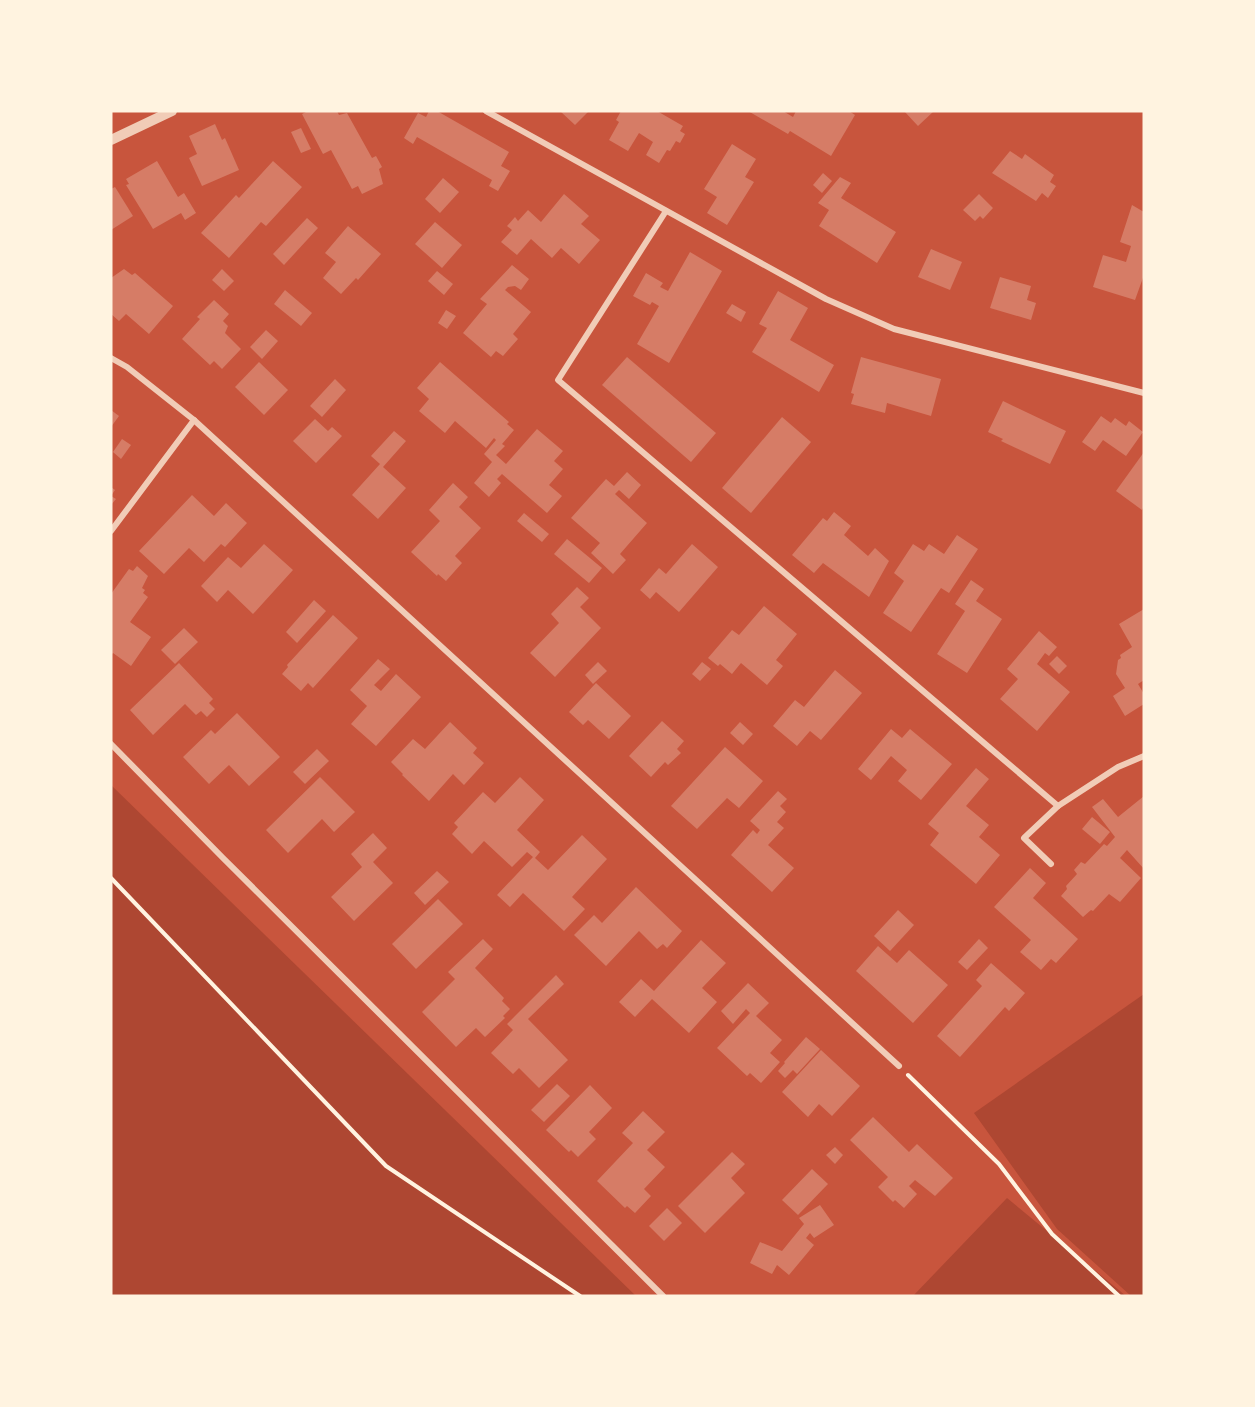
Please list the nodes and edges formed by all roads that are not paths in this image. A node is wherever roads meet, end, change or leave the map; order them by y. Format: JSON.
{"nodes":[{"id":1,"x":172,"y":111,"type":"edge"},
{"id":2,"x":486,"y":111,"type":"edge"},
{"id":3,"x":111,"y":140,"type":"edge"},
{"id":4,"x":666,"y":211,"type":"junction"},
{"id":5,"x":111,"y":358,"type":"edge"},
{"id":6,"x":1144,"y":393,"type":"edge"},
{"id":7,"x":194,"y":420,"type":"junction"},
{"id":8,"x":111,"y":531,"type":"edge"},
{"id":9,"x":111,"y":744,"type":"edge"},
{"id":10,"x":1144,"y":756,"type":"edge"},
{"id":11,"x":1058,"y":806,"type":"junction"},
{"id":12,"x":1051,"y":864,"type":"dead end"},
{"id":13,"x":899,"y":1066,"type":"road end"},
{"id":14,"x":663,"y":1296,"type":"edge"}],
"edges":[{"from":1,"to":3,"type":"street"},
{"from":2,"to":4,"type":"street"},
{"from":4,"to":6,"type":"street"},
{"from":4,"to":11,"type":"street"},
{"from":5,"to":7,"type":"street"},
{"from":7,"to":8,"type":"street"},
{"from":7,"to":13,"type":"street"},
{"from":9,"to":14,"type":"street"},
{"from":10,"to":11,"type":"street"},
{"from":11,"to":12,"type":"street"}]}
